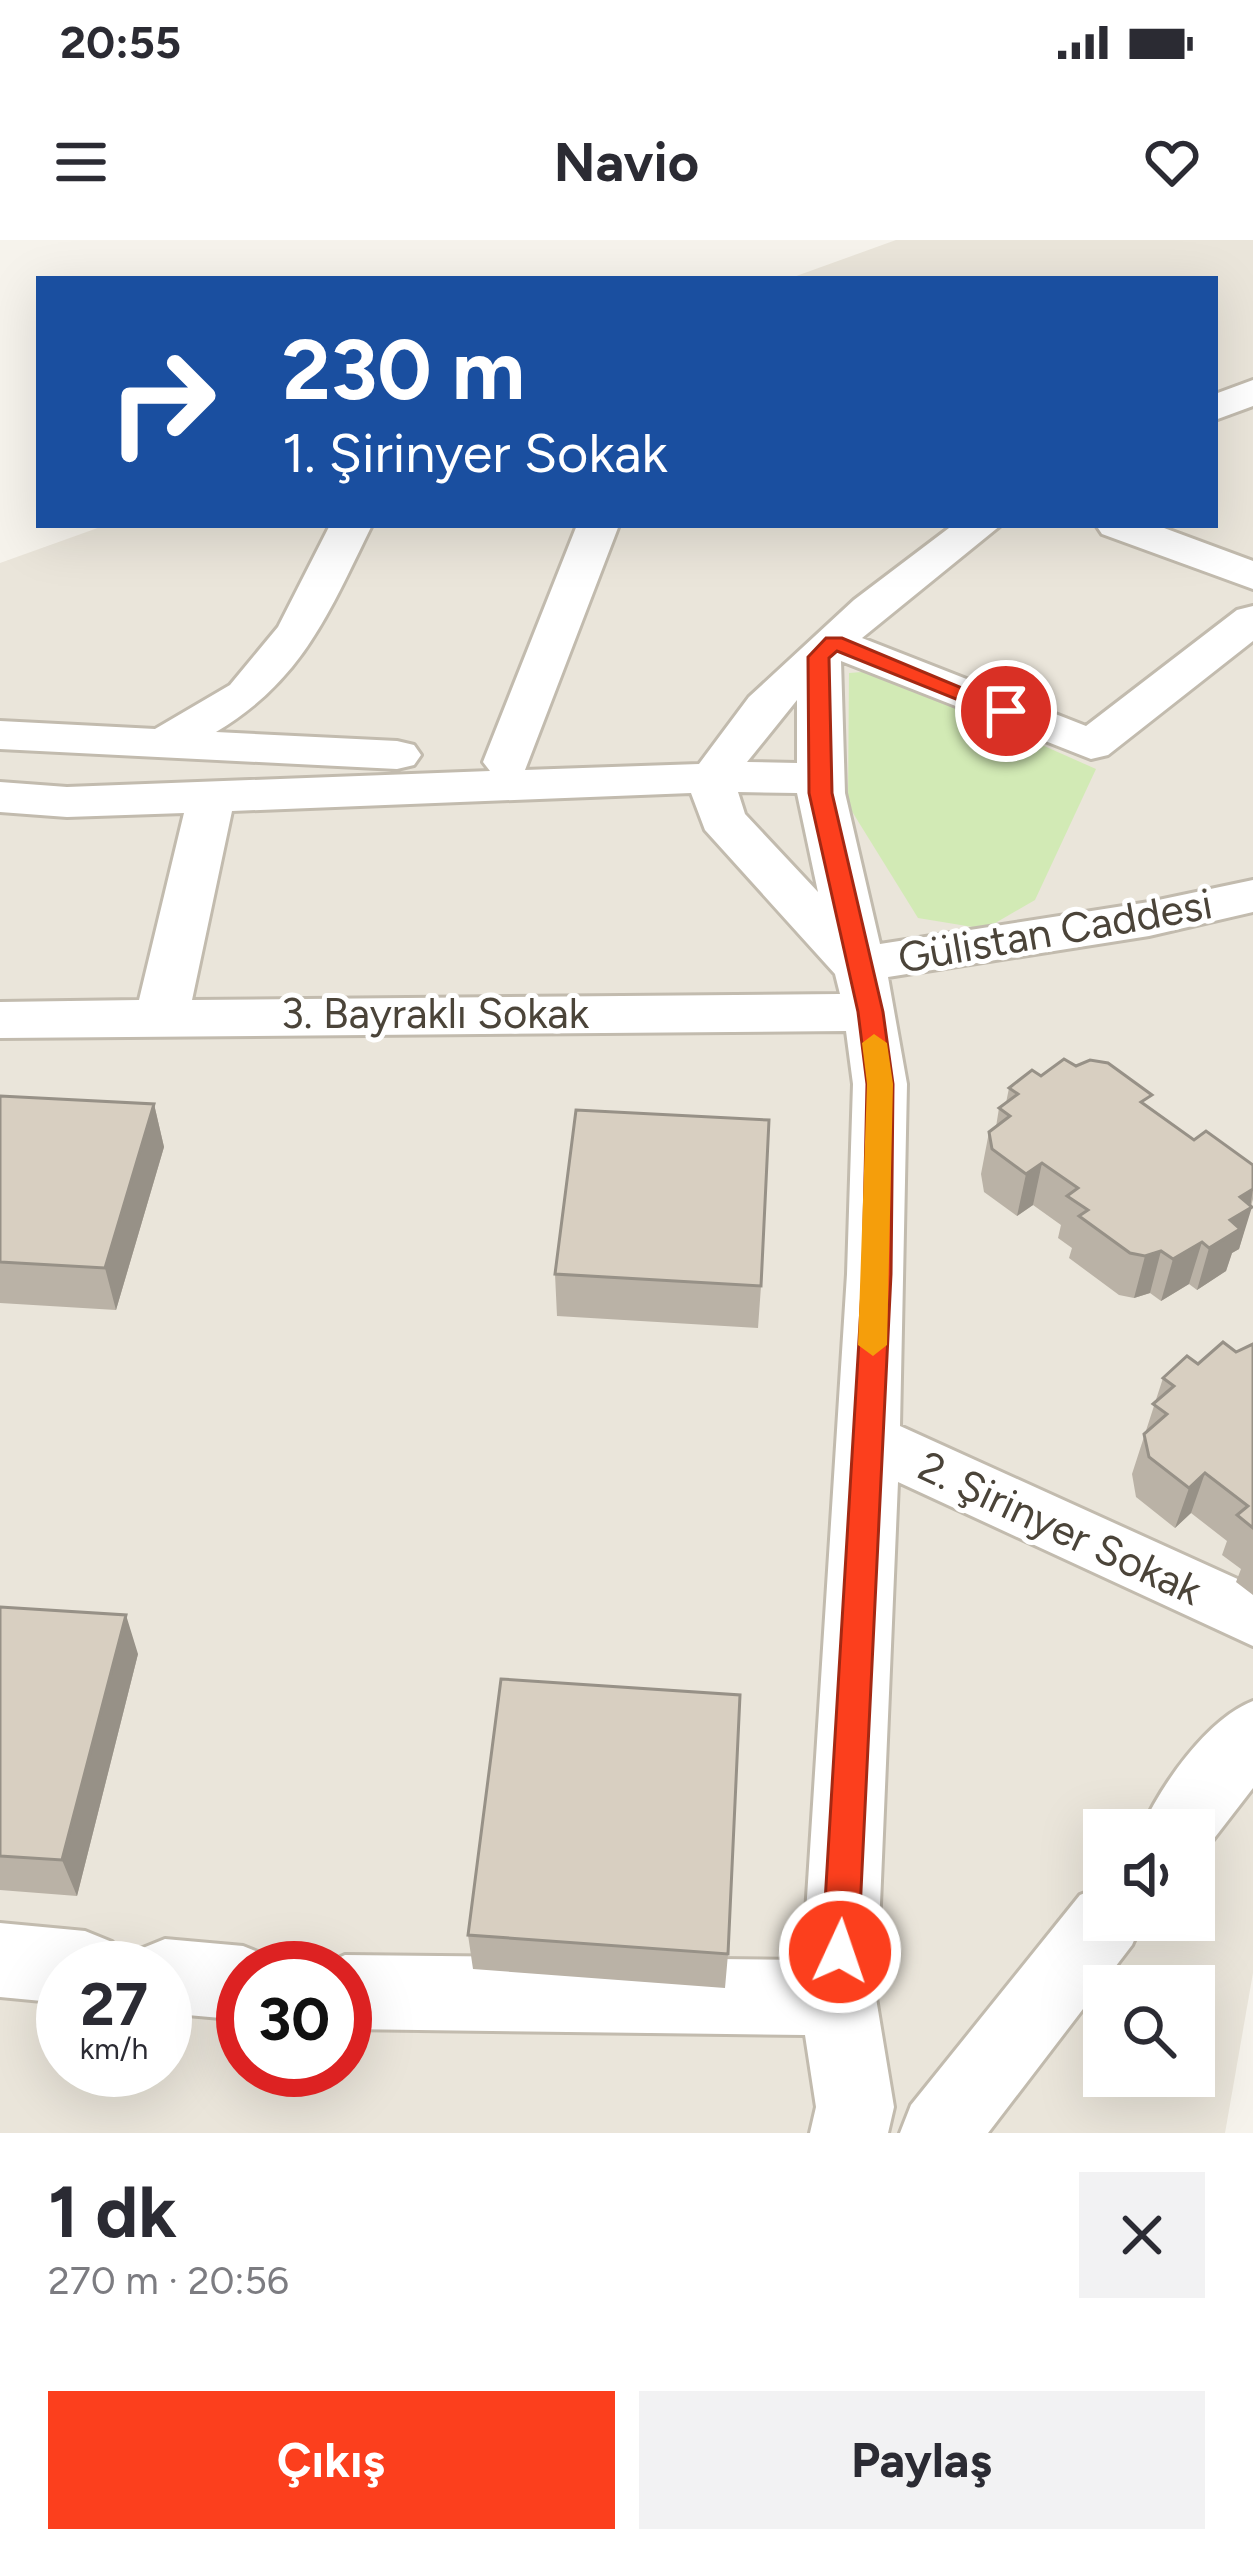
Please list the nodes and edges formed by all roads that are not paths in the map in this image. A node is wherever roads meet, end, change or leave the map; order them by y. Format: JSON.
{"nodes":[{"id":1,"x":350,"y":528,"type":"edge"},
{"id":2,"x":597,"y":528,"type":"edge"},
{"id":3,"x":976,"y":528,"type":"edge"},
{"id":4,"x":1125,"y":528,"type":"edge"},
{"id":5,"x":1253,"y":576,"type":"edge"},
{"id":6,"x":1253,"y":619,"type":"edge"},
{"id":7,"x":826,"y":650,"type":"junction"},
{"id":8,"x":0,"y":735,"type":"edge"},
{"id":9,"x":167,"y":741,"type":"junction"},
{"id":10,"x":507,"y":762,"type":"junction"},
{"id":11,"x":819,"y":779,"type":"junction"},
{"id":12,"x":586,"y":782,"type":"junction"},
{"id":13,"x":711,"y":782,"type":"junction"},
{"id":14,"x":212,"y":794,"type":"junction"},
{"id":15,"x":0,"y":797,"type":"edge"},
{"id":16,"x":830,"y":831,"type":"junction"},
{"id":17,"x":742,"y":839,"type":"junction"},
{"id":18,"x":1253,"y":896,"type":"edge"},
{"id":19,"x":863,"y":988,"type":"junction"},
{"id":20,"x":162,"y":1015,"type":"junction"},
{"id":21,"x":0,"y":1020,"type":"edge"},
{"id":22,"x":867,"y":1439,"type":"junction"},
{"id":23,"x":1253,"y":1617,"type":"edge"},
{"id":24,"x":1253,"y":1733,"type":"edge"},
{"id":25,"x":1193,"y":1809,"type":"edge"},
{"id":26,"x":1090,"y":1941,"type":"edge"},
{"id":27,"x":0,"y":1960,"type":"edge"},
{"id":28,"x":36,"y":1963,"type":"edge"},
{"id":29,"x":372,"y":1992,"type":"edge"},
{"id":30,"x":838,"y":1998,"type":"junction"},
{"id":31,"x":864,"y":2124,"type":"edge"},
{"id":32,"x":939,"y":2133,"type":"edge"}],
"edges":[{"from":1,"to":9,"type":"street"},
{"from":2,"to":10,"type":"street"},
{"from":3,"to":7,"type":"street"},
{"from":4,"to":5,"type":"street"},
{"from":6,"to":7,"type":"street"},
{"from":7,"to":11,"type":"street"},
{"from":7,"to":13,"type":"street"},
{"from":8,"to":9,"type":"street"},
{"from":9,"to":10,"type":"street"},
{"from":10,"to":12,"type":"street"},
{"from":11,"to":13,"type":"street"},
{"from":11,"to":16,"type":"street"},
{"from":12,"to":13,"type":"street"},
{"from":12,"to":14,"type":"street"},
{"from":13,"to":17,"type":"street"},
{"from":14,"to":15,"type":"street"},
{"from":14,"to":20,"type":"street"},
{"from":16,"to":17,"type":"street"},
{"from":16,"to":19,"type":"street"},
{"from":17,"to":19,"type":"street"},
{"from":18,"to":19,"type":"street","name":"Gülistan Caddesi"},
{"from":19,"to":20,"type":"street","name":"3. Bayraklı Sokak"},
{"from":19,"to":22,"type":"street"},
{"from":20,"to":21,"type":"street","name":"3. Bayraklı Sokak"},
{"from":22,"to":23,"type":"street","name":"2. Şirinyer Sokak"},
{"from":22,"to":30,"type":"street"},
{"from":24,"to":25,"type":"street"},
{"from":26,"to":32,"type":"street"},
{"from":27,"to":28,"type":"street"},
{"from":29,"to":30,"type":"street"},
{"from":30,"to":31,"type":"street"}]}
